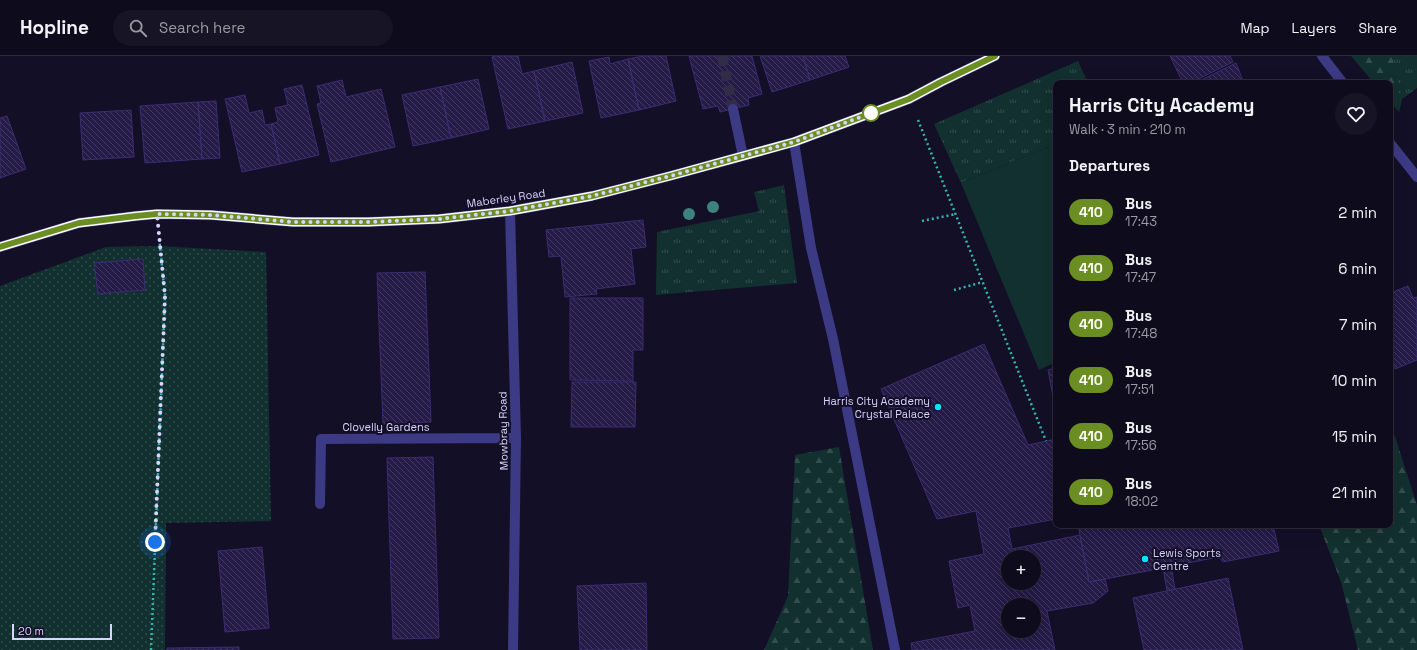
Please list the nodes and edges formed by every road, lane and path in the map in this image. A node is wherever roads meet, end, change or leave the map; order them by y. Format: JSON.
{"nodes":[{"id":1,"x":995,"y":56,"type":"edge"},
{"id":2,"x":1322,"y":56,"type":"edge"},
{"id":3,"x":1341,"y":80,"type":"edge"},
{"id":4,"x":909,"y":99,"type":"junction"},
{"id":5,"x":733,"y":109,"type":"tunnel mouth"},
{"id":6,"x":794,"y":142,"type":"junction"},
{"id":7,"x":1393,"y":147,"type":"edge"},
{"id":8,"x":743,"y":156,"type":"junction"},
{"id":9,"x":1417,"y":177,"type":"edge"},
{"id":10,"x":510,"y":211,"type":"junction"},
{"id":11,"x":157,"y":214,"type":"junction"},
{"id":12,"x":956,"y":214,"type":"junction"},
{"id":13,"x":922,"y":221,"type":"dead end"},
{"id":14,"x":0,"y":247,"type":"edge"},
{"id":15,"x":983,"y":282,"type":"junction"},
{"id":16,"x":954,"y":290,"type":"dead end"},
{"id":17,"x":516,"y":438,"type":"junction"},
{"id":18,"x":1046,"y":441,"type":"dead end"},
{"id":19,"x":320,"y":504,"type":"dead end"},
{"id":20,"x":151,"y":650,"type":"edge"},
{"id":21,"x":513,"y":650,"type":"edge"},
{"id":22,"x":895,"y":650,"type":"edge"}],
"edges":[{"from":1,"to":4,"type":"street","name":"Maberley Road"},
{"from":2,"to":3,"type":"street"},
{"from":4,"to":6,"type":"street","name":"Maberley Road"},
{"from":4,"to":12,"type":"path"},
{"from":5,"to":8,"type":"street"},
{"from":6,"to":8,"type":"street","name":"Maberley Road"},
{"from":6,"to":22,"type":"street"},
{"from":7,"to":9,"type":"street"},
{"from":8,"to":10,"type":"street","name":"Maberley Road"},
{"from":10,"to":11,"type":"street","name":"Maberley Road"},
{"from":10,"to":17,"type":"street","name":"Mowbray Road"},
{"from":11,"to":14,"type":"street","name":"Maberley Road"},
{"from":11,"to":20,"type":"path"},
{"from":12,"to":13,"type":"path"},
{"from":12,"to":15,"type":"path"},
{"from":15,"to":16,"type":"path"},
{"from":15,"to":18,"type":"path"},
{"from":17,"to":19,"type":"street","name":"Clovelly Gardens"},
{"from":17,"to":21,"type":"street","name":"Mowbray Road"}]}
